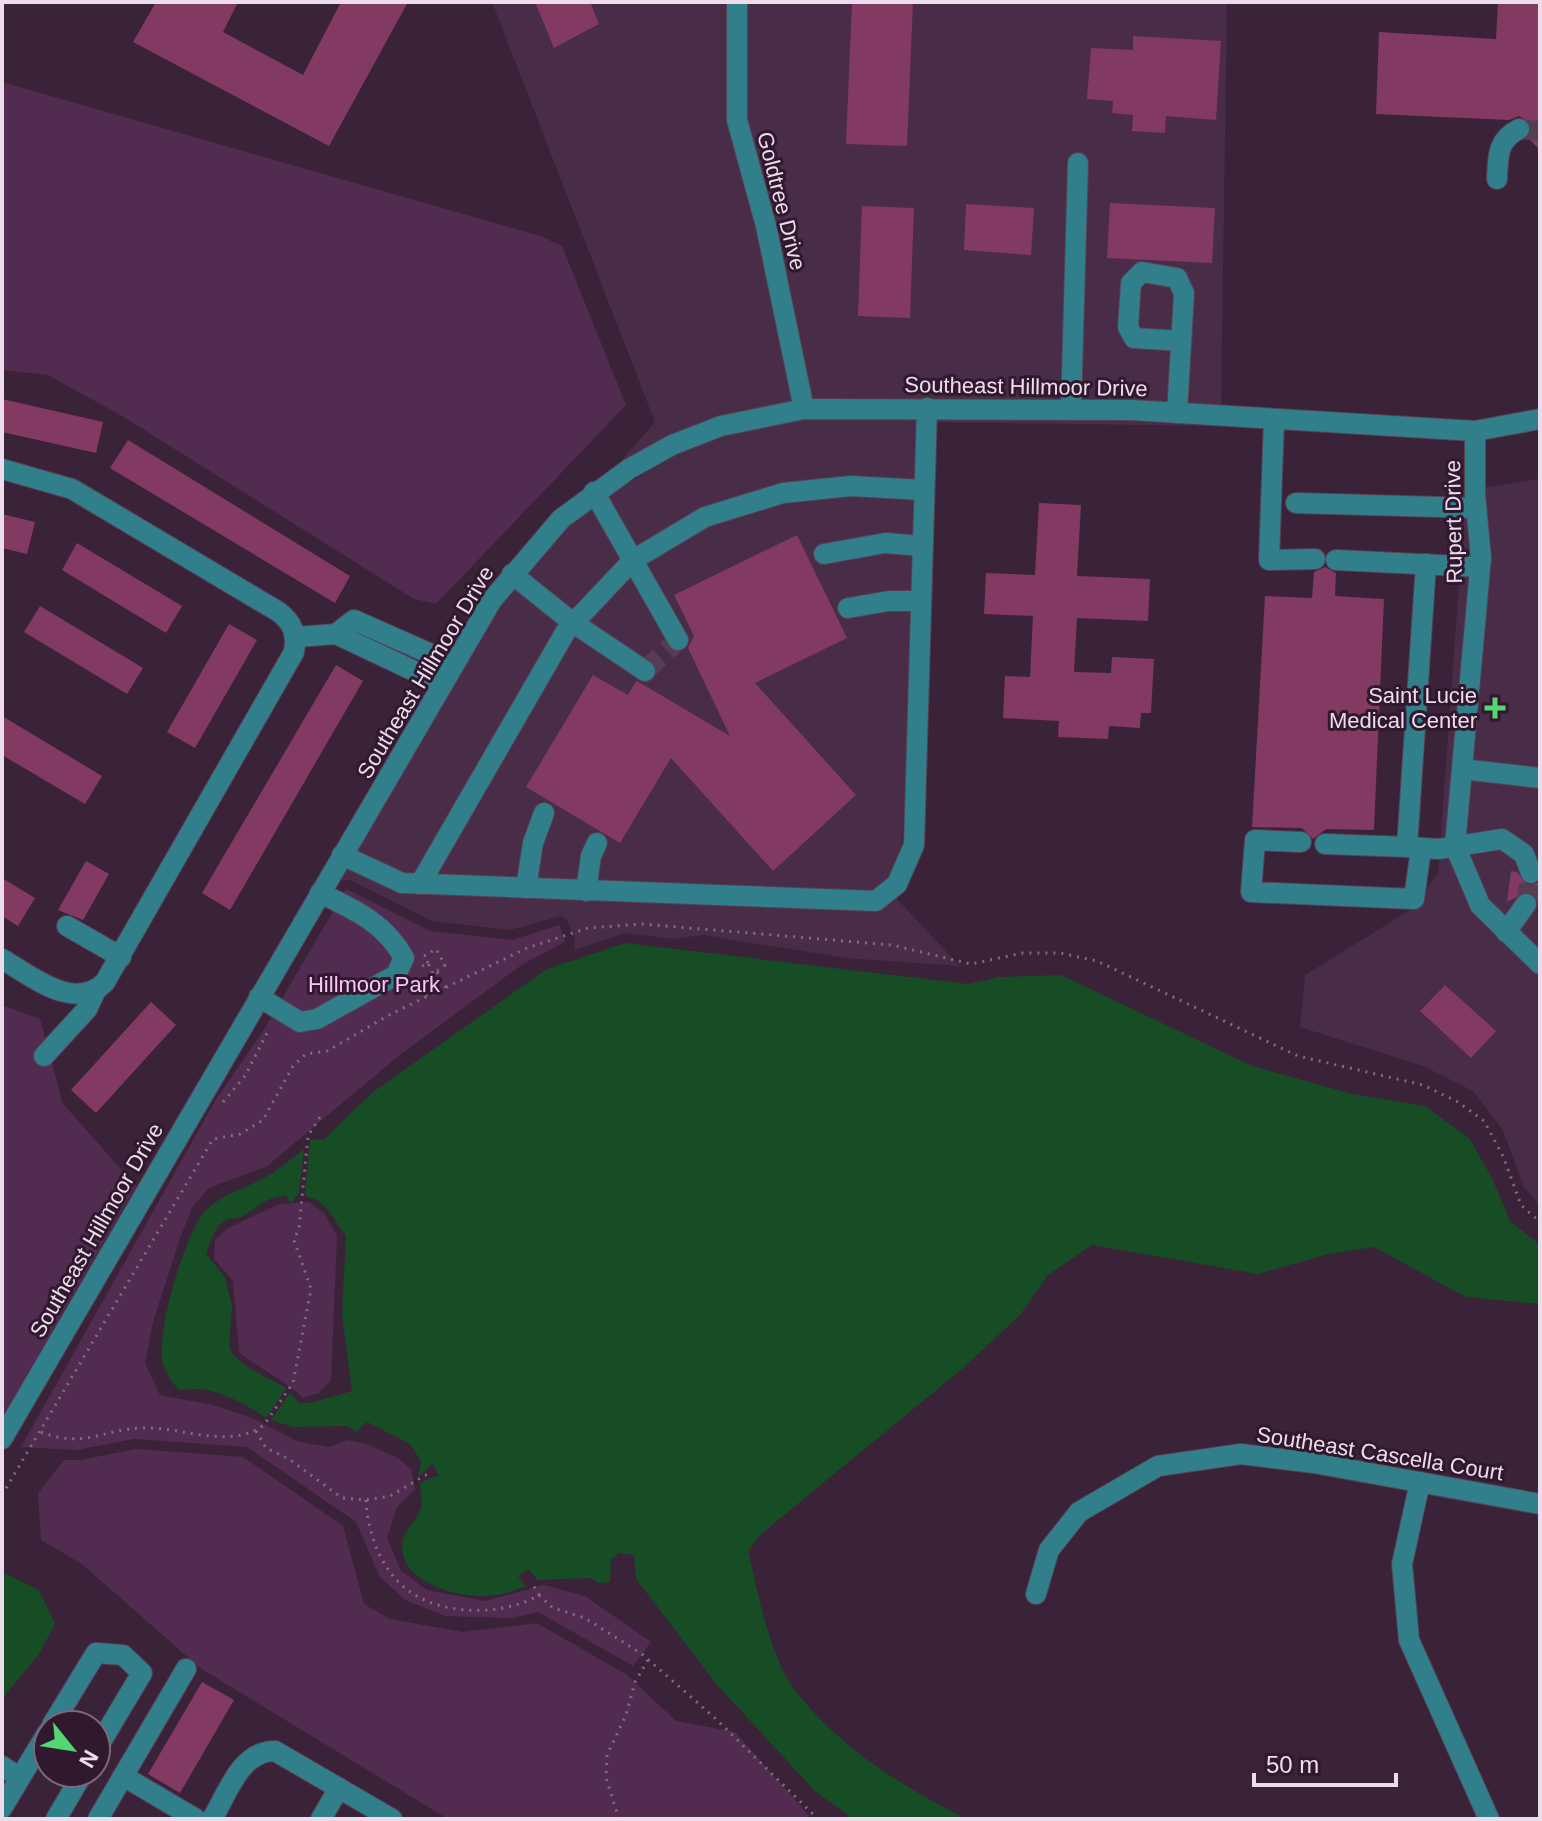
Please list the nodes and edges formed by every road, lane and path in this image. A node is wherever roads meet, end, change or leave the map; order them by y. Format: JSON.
{"nodes":[{"id":1,"x":737,"y":2,"type":"edge"},
{"id":2,"x":1519,"y":129,"type":"dead end"},
{"id":3,"x":1078,"y":163,"type":"dead end"},
{"id":4,"x":1497,"y":179,"type":"dead end"},
{"id":5,"x":1181,"y":341,"type":"dead end"},
{"id":6,"x":927,"y":408,"type":"junction"},
{"id":7,"x":804,"y":409,"type":"junction"},
{"id":8,"x":1071,"y":409,"type":"junction"},
{"id":9,"x":1177,"y":413,"type":"junction"},
{"id":10,"x":1540,"y":419,"type":"edge"},
{"id":11,"x":1274,"y":420,"type":"junction"},
{"id":12,"x":1475,"y":431,"type":"junction"},
{"id":13,"x":2,"y":469,"type":"edge"},
{"id":14,"x":923,"y":490,"type":"junction"},
{"id":15,"x":594,"y":492,"type":"junction"},
{"id":16,"x":1296,"y":503,"type":"dead end"},
{"id":17,"x":1476,"y":508,"type":"junction"},
{"id":18,"x":922,"y":546,"type":"junction"},
{"id":19,"x":824,"y":554,"type":"dead end"},
{"id":20,"x":633,"y":560,"type":"junction"},
{"id":21,"x":1426,"y":564,"type":"junction"},
{"id":22,"x":1480,"y":567,"type":"junction"},
{"id":23,"x":512,"y":574,"type":"junction"},
{"id":24,"x":920,"y":601,"type":"junction"},
{"id":25,"x":848,"y":608,"type":"dead end"},
{"id":26,"x":572,"y":622,"type":"junction"},
{"id":27,"x":296,"y":637,"type":"junction"},
{"id":28,"x":678,"y":640,"type":"dead end"},
{"id":29,"x":645,"y":671,"type":"dead end"},
{"id":30,"x":445,"y":673,"type":"junction"},
{"id":31,"x":1462,"y":769,"type":"junction"},
{"id":32,"x":1540,"y":778,"type":"edge"},
{"id":33,"x":544,"y":813,"type":"dead end"},
{"id":34,"x":1301,"y":842,"type":"dead end"},
{"id":35,"x":597,"y":843,"type":"dead end"},
{"id":36,"x":1325,"y":844,"type":"dead end"},
{"id":37,"x":1455,"y":846,"type":"junction"},
{"id":38,"x":1414,"y":848,"type":"junction"},
{"id":39,"x":342,"y":855,"type":"junction"},
{"id":40,"x":1531,"y":873,"type":"dead end"},
{"id":41,"x":420,"y":884,"type":"junction"},
{"id":42,"x":526,"y":888,"type":"junction"},
{"id":43,"x":586,"y":891,"type":"junction"},
{"id":44,"x":320,"y":893,"type":"junction"},
{"id":45,"x":1526,"y":904,"type":"tunnel mouth"},
{"id":46,"x":67,"y":926,"type":"dead end"},
{"id":47,"x":1506,"y":932,"type":"junction"},
{"id":48,"x":121,"y":957,"type":"junction"},
{"id":49,"x":2,"y":959,"type":"edge"},
{"id":50,"x":428,"y":963,"type":"dead end"},
{"id":51,"x":1540,"y":964,"type":"edge"},
{"id":52,"x":446,"y":988,"type":"junction"},
{"id":53,"x":96,"y":990,"type":"junction"},
{"id":54,"x":419,"y":991,"type":"dead end"},
{"id":55,"x":259,"y":997,"type":"junction"},
{"id":56,"x":429,"y":997,"type":"junction"},
{"id":57,"x":269,"y":1029,"type":"dead end"},
{"id":58,"x":44,"y":1056,"type":"dead end"},
{"id":59,"x":216,"y":1111,"type":"dead end"},
{"id":60,"x":322,"y":1114,"type":"dead end"},
{"id":61,"x":209,"y":1133,"type":"dead end"},
{"id":62,"x":213,"y":1139,"type":"junction"},
{"id":63,"x":1540,"y":1222,"type":"edge"},
{"id":64,"x":255,"y":1429,"type":"junction"},
{"id":65,"x":41,"y":1432,"type":"junction"},
{"id":66,"x":2,"y":1439,"type":"edge"},
{"id":67,"x":431,"y":1472,"type":"dead end"},
{"id":68,"x":1420,"y":1482,"type":"junction"},
{"id":69,"x":2,"y":1495,"type":"edge"},
{"id":70,"x":366,"y":1500,"type":"junction"},
{"id":71,"x":1540,"y":1504,"type":"edge"},
{"id":72,"x":532,"y":1583,"type":"dead end"},
{"id":73,"x":538,"y":1594,"type":"junction"},
{"id":74,"x":1036,"y":1594,"type":"dead end"},
{"id":75,"x":648,"y":1660,"type":"junction"},
{"id":76,"x":186,"y":1669,"type":"dead end"},
{"id":77,"x":62,"y":1709,"type":"edge"},
{"id":78,"x":112,"y":1723,"type":"edge"},
{"id":79,"x":32,"y":1758,"type":"edge"},
{"id":80,"x":2,"y":1766,"type":"edge"},
{"id":81,"x":123,"y":1776,"type":"junction"},
{"id":82,"x":20,"y":1778,"type":"junction"},
{"id":83,"x":339,"y":1788,"type":"junction"},
{"id":84,"x":74,"y":1789,"type":"edge"},
{"id":85,"x":2,"y":1808,"type":"edge"},
{"id":86,"x":56,"y":1819,"type":"edge"},
{"id":87,"x":98,"y":1819,"type":"edge"},
{"id":88,"x":196,"y":1819,"type":"edge"},
{"id":89,"x":212,"y":1819,"type":"edge"},
{"id":90,"x":321,"y":1819,"type":"edge"},
{"id":91,"x":392,"y":1819,"type":"edge"},
{"id":92,"x":619,"y":1819,"type":"edge"},
{"id":93,"x":818,"y":1819,"type":"edge"},
{"id":94,"x":1489,"y":1819,"type":"edge"}],
"edges":[{"from":1,"to":7,"type":"street","name":"Goldtree Drive"},
{"from":2,"to":4,"type":"street"},
{"from":3,"to":8,"type":"street"},
{"from":5,"to":9,"type":"street"},
{"from":6,"to":7,"type":"street","name":"Southeast Hillmoor Drive"},
{"from":6,"to":8,"type":"street","name":"Southeast Hillmoor Drive"},
{"from":6,"to":14,"type":"street"},
{"from":7,"to":15,"type":"street","name":"Southeast Hillmoor Drive"},
{"from":8,"to":9,"type":"street","name":"Southeast Hillmoor Drive"},
{"from":9,"to":11,"type":"street","name":"Southeast Hillmoor Drive"},
{"from":10,"to":12,"type":"street","name":"Southeast Hillmoor Drive"},
{"from":11,"to":12,"type":"street","name":"Southeast Hillmoor Drive"},
{"from":11,"to":21,"type":"street"},
{"from":12,"to":17,"type":"street","name":"Rupert Drive"},
{"from":13,"to":27,"type":"street"},
{"from":14,"to":18,"type":"street"},
{"from":14,"to":20,"type":"street"},
{"from":15,"to":20,"type":"street"},
{"from":15,"to":23,"type":"street","name":"Southeast Hillmoor Drive"},
{"from":16,"to":17,"type":"street"},
{"from":17,"to":22,"type":"street","name":"Rupert Drive"},
{"from":18,"to":19,"type":"street"},
{"from":18,"to":24,"type":"street"},
{"from":20,"to":26,"type":"street"},
{"from":20,"to":28,"type":"street"},
{"from":21,"to":22,"type":"street"},
{"from":21,"to":38,"type":"street"},
{"from":22,"to":31,"type":"street","name":"Rupert Drive"},
{"from":23,"to":26,"type":"street"},
{"from":23,"to":30,"type":"street","name":"Southeast Hillmoor Drive"},
{"from":24,"to":25,"type":"street"},
{"from":24,"to":43,"type":"street"},
{"from":26,"to":29,"type":"street"},
{"from":26,"to":41,"type":"street"},
{"from":27,"to":30,"type":"street"},
{"from":27,"to":48,"type":"street"},
{"from":30,"to":39,"type":"street","name":"Southeast Hillmoor Drive"},
{"from":31,"to":32,"type":"street"},
{"from":31,"to":37,"type":"street","name":"Rupert Drive"},
{"from":33,"to":42,"type":"street"},
{"from":34,"to":38,"type":"street"},
{"from":35,"to":43,"type":"street"},
{"from":36,"to":38,"type":"street"},
{"from":37,"to":38,"type":"street"},
{"from":37,"to":40,"type":"street"},
{"from":37,"to":47,"type":"street","name":"Rupert Drive"},
{"from":39,"to":41,"type":"street"},
{"from":39,"to":44,"type":"street","name":"Southeast Hillmoor Drive"},
{"from":41,"to":42,"type":"street"},
{"from":42,"to":43,"type":"street"},
{"from":44,"to":55,"type":"street","name":"Southeast Hillmoor Drive"},
{"from":44,"to":55,"type":"street"},
{"from":45,"to":47,"type":"street"},
{"from":46,"to":48,"type":"street"},
{"from":47,"to":51,"type":"street","name":"Rupert Drive"},
{"from":48,"to":53,"type":"street"},
{"from":49,"to":53,"type":"street"},
{"from":50,"to":52,"type":"path"},
{"from":52,"to":56,"type":"path"},
{"from":52,"to":63,"type":"path"},
{"from":53,"to":58,"type":"street"},
{"from":54,"to":56,"type":"path"},
{"from":55,"to":66,"type":"street","name":"Southeast Hillmoor Drive"},
{"from":56,"to":62,"type":"path"},
{"from":57,"to":59,"type":"path"},
{"from":60,"to":64,"type":"path"},
{"from":61,"to":62,"type":"path"},
{"from":62,"to":65,"type":"path"},
{"from":64,"to":65,"type":"path"},
{"from":64,"to":70,"type":"path"},
{"from":65,"to":69,"type":"path"},
{"from":67,"to":70,"type":"path"},
{"from":68,"to":71,"type":"street","name":"Southeast Cascella Court"},
{"from":68,"to":74,"type":"street","name":"Southeast Cascella Court"},
{"from":68,"to":94,"type":"street"},
{"from":70,"to":73,"type":"path"},
{"from":72,"to":73,"type":"path"},
{"from":73,"to":75,"type":"path"},
{"from":75,"to":92,"type":"path"},
{"from":75,"to":93,"type":"path"},
{"from":76,"to":81,"type":"street"},
{"from":77,"to":78,"type":"street"},
{"from":79,"to":82,"type":"street"},
{"from":80,"to":82,"type":"street"},
{"from":81,"to":87,"type":"street"},
{"from":81,"to":88,"type":"street"},
{"from":82,"to":85,"type":"street"},
{"from":83,"to":89,"type":"street"},
{"from":83,"to":90,"type":"street"},
{"from":83,"to":91,"type":"street"},
{"from":84,"to":86,"type":"street"}]}
